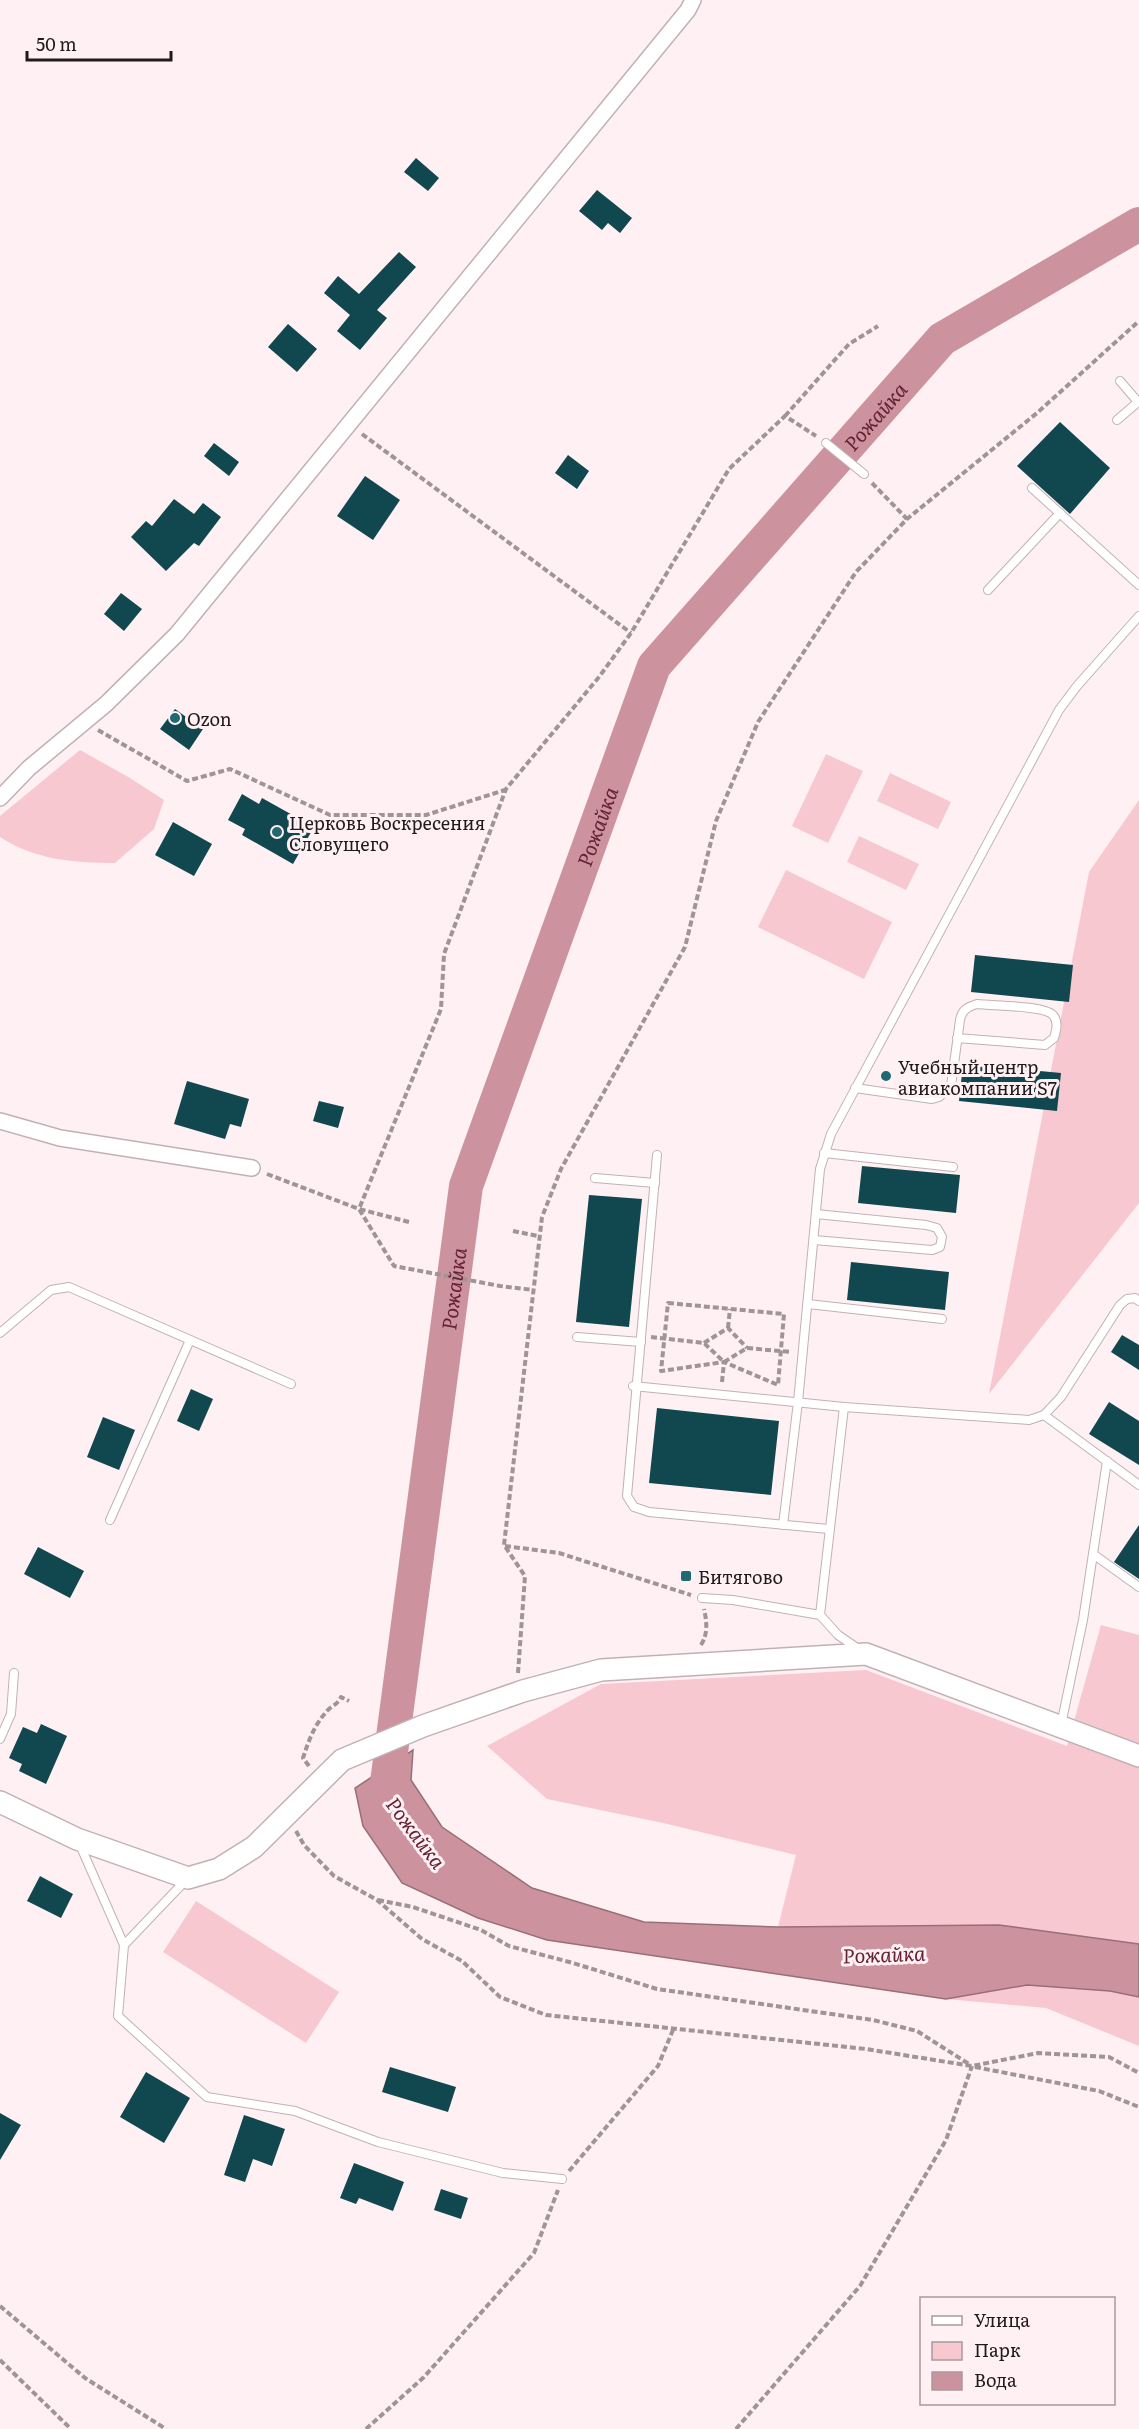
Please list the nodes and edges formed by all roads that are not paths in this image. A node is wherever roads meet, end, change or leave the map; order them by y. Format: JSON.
{"nodes":[{"id":1,"x":693,"y":0,"type":"edge"},
{"id":2,"x":1120,"y":381,"type":"dead end"},
{"id":3,"x":1139,"y":402,"type":"edge"},
{"id":4,"x":1117,"y":420,"type":"dead end"},
{"id":5,"x":826,"y":443,"type":"road end"},
{"id":6,"x":864,"y":474,"type":"road end"},
{"id":7,"x":1032,"y":488,"type":"dead end"},
{"id":8,"x":1060,"y":513,"type":"junction"},
{"id":9,"x":1139,"y":585,"type":"edge"},
{"id":10,"x":988,"y":590,"type":"dead end"},
{"id":11,"x":1139,"y":616,"type":"edge"},
{"id":12,"x":0,"y":798,"type":"edge"},
{"id":13,"x":957,"y":1038,"type":"junction"},
{"id":14,"x":855,"y":1088,"type":"junction"},
{"id":15,"x":0,"y":1121,"type":"edge"},
{"id":16,"x":824,"y":1153,"type":"junction"},
{"id":17,"x":657,"y":1155,"type":"dead end"},
{"id":18,"x":953,"y":1167,"type":"dead end"},
{"id":19,"x":252,"y":1168,"type":"road end"},
{"id":20,"x":595,"y":1179,"type":"dead end"},
{"id":21,"x":655,"y":1183,"type":"junction"},
{"id":22,"x":816,"y":1214,"type":"junction"},
{"id":23,"x":814,"y":1240,"type":"junction"},
{"id":24,"x":1138,"y":1297,"type":"edge"},
{"id":25,"x":808,"y":1304,"type":"junction"},
{"id":26,"x":942,"y":1319,"type":"dead end"},
{"id":27,"x":0,"y":1333,"type":"edge"},
{"id":28,"x":577,"y":1337,"type":"dead end"},
{"id":29,"x":641,"y":1339,"type":"junction"},
{"id":30,"x":190,"y":1340,"type":"junction"},
{"id":31,"x":291,"y":1384,"type":"dead end"},
{"id":32,"x":635,"y":1386,"type":"junction"},
{"id":33,"x":798,"y":1402,"type":"junction"},
{"id":34,"x":844,"y":1407,"type":"junction"},
{"id":35,"x":1044,"y":1415,"type":"junction"},
{"id":36,"x":1107,"y":1461,"type":"junction"},
{"id":37,"x":1139,"y":1485,"type":"edge"},
{"id":38,"x":110,"y":1520,"type":"dead end"},
{"id":39,"x":783,"y":1525,"type":"junction"},
{"id":40,"x":829,"y":1529,"type":"junction"},
{"id":41,"x":1093,"y":1554,"type":"junction"},
{"id":42,"x":1139,"y":1587,"type":"edge"},
{"id":43,"x":702,"y":1598,"type":"road end"},
{"id":44,"x":820,"y":1615,"type":"junction"},
{"id":45,"x":866,"y":1654,"type":"junction"},
{"id":46,"x":14,"y":1673,"type":"dead end"},
{"id":47,"x":1061,"y":1727,"type":"junction"},
{"id":48,"x":0,"y":1739,"type":"edge"},
{"id":49,"x":1139,"y":1756,"type":"edge"},
{"id":50,"x":0,"y":1802,"type":"edge"},
{"id":51,"x":77,"y":1839,"type":"junction"},
{"id":52,"x":188,"y":1878,"type":"junction"},
{"id":53,"x":124,"y":1946,"type":"junction"},
{"id":54,"x":562,"y":2179,"type":"road end"}],
"edges":[{"from":1,"to":12,"type":"street"},
{"from":2,"to":3,"type":"lane"},
{"from":3,"to":4,"type":"lane"},
{"from":5,"to":6,"type":"lane"},
{"from":7,"to":8,"type":"lane"},
{"from":8,"to":9,"type":"lane"},
{"from":8,"to":10,"type":"lane"},
{"from":11,"to":14,"type":"lane"},
{"from":13,"to":13,"type":"lane"},
{"from":13,"to":14,"type":"lane"},
{"from":14,"to":16,"type":"lane"},
{"from":15,"to":19,"type":"street"},
{"from":16,"to":18,"type":"lane"},
{"from":16,"to":22,"type":"lane"},
{"from":17,"to":21,"type":"lane"},
{"from":20,"to":21,"type":"lane"},
{"from":21,"to":29,"type":"lane"},
{"from":22,"to":23,"type":"lane"},
{"from":22,"to":23,"type":"lane"},
{"from":23,"to":25,"type":"lane"},
{"from":24,"to":35,"type":"lane"},
{"from":25,"to":26,"type":"lane"},
{"from":25,"to":33,"type":"lane"},
{"from":27,"to":30,"type":"lane"},
{"from":28,"to":29,"type":"lane"},
{"from":29,"to":32,"type":"lane"},
{"from":30,"to":31,"type":"lane"},
{"from":30,"to":38,"type":"lane"},
{"from":32,"to":33,"type":"lane"},
{"from":32,"to":39,"type":"lane"},
{"from":33,"to":34,"type":"lane"},
{"from":33,"to":39,"type":"lane"},
{"from":34,"to":35,"type":"lane"},
{"from":34,"to":40,"type":"lane"},
{"from":35,"to":36,"type":"lane"},
{"from":36,"to":37,"type":"lane"},
{"from":36,"to":41,"type":"lane"},
{"from":39,"to":40,"type":"lane"},
{"from":40,"to":44,"type":"lane"},
{"from":41,"to":42,"type":"lane"},
{"from":41,"to":47,"type":"lane"},
{"from":43,"to":44,"type":"lane"},
{"from":44,"to":45,"type":"lane"},
{"from":45,"to":47,"type":"street"},
{"from":45,"to":52,"type":"street"},
{"from":46,"to":48,"type":"lane"},
{"from":47,"to":49,"type":"street"},
{"from":50,"to":51,"type":"street"},
{"from":51,"to":52,"type":"street"},
{"from":51,"to":53,"type":"lane"},
{"from":52,"to":53,"type":"lane"},
{"from":53,"to":54,"type":"lane"}]}
